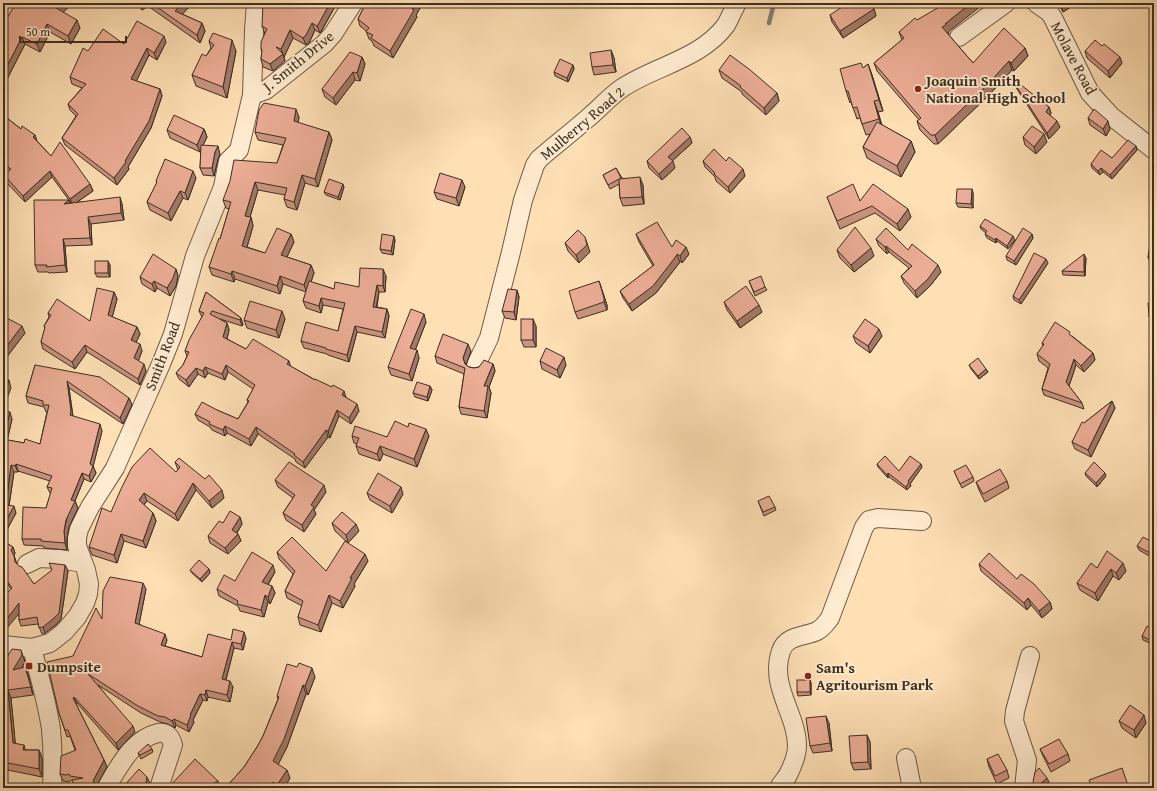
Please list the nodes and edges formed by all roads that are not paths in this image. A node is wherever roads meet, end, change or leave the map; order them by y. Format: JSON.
{"nodes":[{"id":1,"x":256,"y":3,"type":"edge"},
{"id":2,"x":353,"y":3,"type":"edge"},
{"id":3,"x":737,"y":3,"type":"edge"},
{"id":4,"x":1006,"y":3,"type":"edge"},
{"id":5,"x":1043,"y":7,"type":"edge"},
{"id":6,"x":959,"y":37,"type":"dead end"},
{"id":7,"x":252,"y":95,"type":"junction"},
{"id":8,"x":1154,"y":150,"type":"edge"},
{"id":9,"x":476,"y":365,"type":"dead end"},
{"id":10,"x":922,"y":521,"type":"dead end"},
{"id":11,"x":83,"y":563,"type":"junction"},
{"id":12,"x":27,"y":564,"type":"dead end"},
{"id":13,"x":3,"y":645,"type":"edge"},
{"id":14,"x":32,"y":648,"type":"junction"},
{"id":15,"x":1030,"y":656,"type":"dead end"},
{"id":16,"x":906,"y":758,"type":"dead end"},
{"id":17,"x":52,"y":788,"type":"edge"},
{"id":18,"x":106,"y":788,"type":"edge"},
{"id":19,"x":159,"y":788,"type":"edge"},
{"id":20,"x":779,"y":788,"type":"edge"},
{"id":21,"x":912,"y":788,"type":"edge"},
{"id":22,"x":1024,"y":788,"type":"edge"}],
"edges":[{"from":1,"to":7,"type":"street","name":"Smith Road"},
{"from":2,"to":7,"type":"street","name":"J. Smith Drive"},
{"from":3,"to":9,"type":"street","name":"Mulberry Road 2"},
{"from":4,"to":6,"type":"street"},
{"from":5,"to":8,"type":"street","name":"Molave Road"},
{"from":7,"to":11,"type":"street","name":"Smith Road"},
{"from":10,"to":20,"type":"street"},
{"from":11,"to":12,"type":"street"},
{"from":11,"to":14,"type":"street","name":"Smith Road"},
{"from":13,"to":14,"type":"street","name":"Smith Road"},
{"from":14,"to":17,"type":"street"},
{"from":15,"to":22,"type":"street"},
{"from":16,"to":21,"type":"street"},
{"from":18,"to":19,"type":"street"}]}
